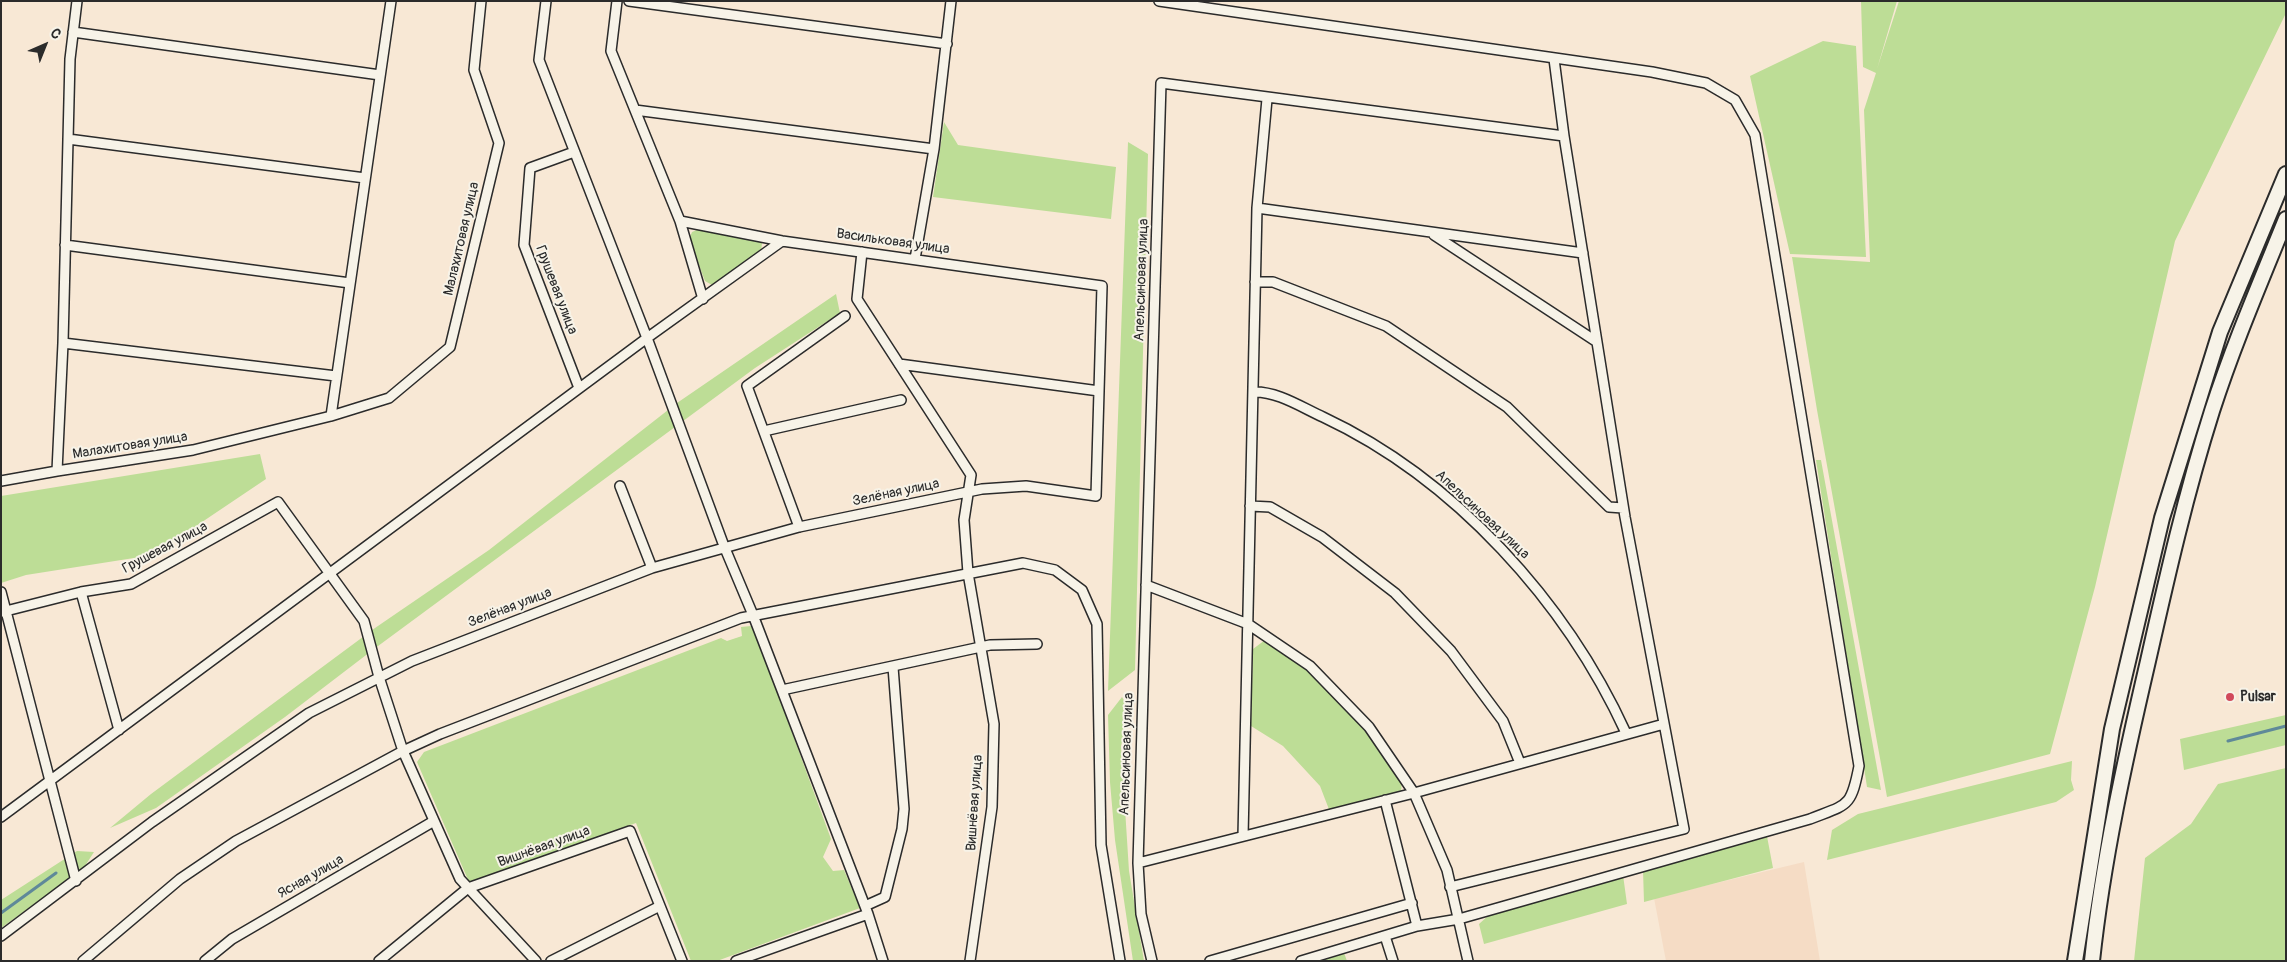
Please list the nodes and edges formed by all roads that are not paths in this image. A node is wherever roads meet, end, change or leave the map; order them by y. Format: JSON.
{"nodes":[{"id":1,"x":77,"y":1,"type":"edge"},
{"id":2,"x":391,"y":1,"type":"edge"},
{"id":3,"x":481,"y":1,"type":"edge"},
{"id":4,"x":546,"y":1,"type":"edge"},
{"id":5,"x":616,"y":1,"type":"edge"},
{"id":6,"x":629,"y":1,"type":"edge"},
{"id":7,"x":951,"y":1,"type":"edge"},
{"id":8,"x":1159,"y":1,"type":"edge"},
{"id":9,"x":73,"y":32,"type":"junction"},
{"id":10,"x":947,"y":44,"type":"junction"},
{"id":11,"x":1554,"y":59,"type":"junction"},
{"id":12,"x":380,"y":75,"type":"junction"},
{"id":13,"x":1267,"y":99,"type":"junction"},
{"id":14,"x":636,"y":110,"type":"junction"},
{"id":15,"x":1564,"y":136,"type":"junction"},
{"id":16,"x":68,"y":139,"type":"junction"},
{"id":17,"x":934,"y":149,"type":"junction"},
{"id":18,"x":574,"y":152,"type":"junction"},
{"id":19,"x":2286,"y":174,"type":"edge"},
{"id":20,"x":365,"y":178,"type":"junction"},
{"id":21,"x":1257,"y":208,"type":"junction"},
{"id":22,"x":2286,"y":219,"type":"edge"},
{"id":23,"x":680,"y":221,"type":"junction"},
{"id":24,"x":1432,"y":233,"type":"junction"},
{"id":25,"x":782,"y":241,"type":"junction"},
{"id":26,"x":65,"y":245,"type":"junction"},
{"id":27,"x":862,"y":252,"type":"junction"},
{"id":28,"x":1582,"y":253,"type":"junction"},
{"id":29,"x":916,"y":260,"type":"junction"},
{"id":30,"x":1255,"y":282,"type":"junction"},
{"id":31,"x":350,"y":283,"type":"junction"},
{"id":32,"x":703,"y":299,"type":"junction"},
{"id":33,"x":845,"y":316,"type":"dead end"},
{"id":34,"x":647,"y":338,"type":"junction"},
{"id":35,"x":1597,"y":342,"type":"junction"},
{"id":36,"x":63,"y":343,"type":"junction"},
{"id":37,"x":899,"y":364,"type":"junction"},
{"id":38,"x":336,"y":376,"type":"junction"},
{"id":39,"x":580,"y":388,"type":"junction"},
{"id":40,"x":1099,"y":391,"type":"junction"},
{"id":41,"x":1253,"y":392,"type":"junction"},
{"id":42,"x":900,"y":400,"type":"dead end"},
{"id":43,"x":331,"y":416,"type":"junction"},
{"id":44,"x":764,"y":431,"type":"junction"},
{"id":45,"x":57,"y":471,"type":"junction"},
{"id":46,"x":1,"y":481,"type":"edge"},
{"id":47,"x":620,"y":486,"type":"dead end"},
{"id":48,"x":970,"y":492,"type":"junction"},
{"id":49,"x":1250,"y":506,"type":"junction"},
{"id":50,"x":1624,"y":508,"type":"junction"},
{"id":51,"x":799,"y":527,"type":"junction"},
{"id":52,"x":724,"y":546,"type":"junction"},
{"id":53,"x":652,"y":568,"type":"junction"},
{"id":54,"x":330,"y":573,"type":"junction"},
{"id":55,"x":968,"y":573,"type":"junction"},
{"id":56,"x":1146,"y":585,"type":"junction"},
{"id":57,"x":1,"y":592,"type":"edge"},
{"id":58,"x":81,"y":592,"type":"junction"},
{"id":59,"x":4,"y":612,"type":"edge"},
{"id":60,"x":753,"y":615,"type":"junction"},
{"id":61,"x":1248,"y":624,"type":"junction"},
{"id":62,"x":2135,"y":630,"type":"junction"},
{"id":63,"x":2153,"y":636,"type":"junction"},
{"id":64,"x":1037,"y":644,"type":"dead end"},
{"id":65,"x":981,"y":648,"type":"junction"},
{"id":66,"x":894,"y":667,"type":"junction"},
{"id":67,"x":379,"y":677,"type":"junction"},
{"id":68,"x":782,"y":690,"type":"junction"},
{"id":69,"x":1664,"y":724,"type":"junction"},
{"id":70,"x":120,"y":730,"type":"junction"},
{"id":71,"x":1626,"y":733,"type":"junction"},
{"id":72,"x":403,"y":751,"type":"junction"},
{"id":73,"x":1520,"y":763,"type":"junction"},
{"id":74,"x":50,"y":780,"type":"junction"},
{"id":75,"x":1414,"y":793,"type":"junction"},
{"id":76,"x":1385,"y":800,"type":"junction"},
{"id":77,"x":1,"y":817,"type":"edge"},
{"id":78,"x":434,"y":821,"type":"junction"},
{"id":79,"x":1243,"y":836,"type":"junction"},
{"id":80,"x":1138,"y":863,"type":"junction"},
{"id":81,"x":76,"y":880,"type":"junction"},
{"id":82,"x":1450,"y":886,"type":"junction"},
{"id":83,"x":468,"y":888,"type":"junction"},
{"id":84,"x":1412,"y":903,"type":"junction"},
{"id":85,"x":660,"y":906,"type":"junction"},
{"id":86,"x":867,"y":910,"type":"junction"},
{"id":87,"x":1459,"y":919,"type":"junction"},
{"id":88,"x":1418,"y":926,"type":"junction"},
{"id":89,"x":1,"y":936,"type":"edge"},
{"id":90,"x":1385,"y":936,"type":"junction"},
{"id":91,"x":83,"y":961,"type":"edge"},
{"id":92,"x":206,"y":961,"type":"edge"},
{"id":93,"x":379,"y":961,"type":"edge"},
{"id":94,"x":536,"y":961,"type":"edge"},
{"id":95,"x":551,"y":961,"type":"edge"},
{"id":96,"x":682,"y":961,"type":"edge"},
{"id":97,"x":736,"y":961,"type":"edge"},
{"id":98,"x":883,"y":961,"type":"edge"},
{"id":99,"x":970,"y":961,"type":"edge"},
{"id":100,"x":1120,"y":961,"type":"edge"},
{"id":101,"x":1152,"y":961,"type":"edge"},
{"id":102,"x":1210,"y":961,"type":"edge"},
{"id":103,"x":1300,"y":961,"type":"edge"},
{"id":104,"x":1393,"y":961,"type":"edge"},
{"id":105,"x":1468,"y":961,"type":"edge"},
{"id":106,"x":2075,"y":961,"type":"edge"},
{"id":107,"x":2092,"y":961,"type":"edge"}],
"edges":[{"from":1,"to":9,"type":"street","name":"Малахитовая улица"},
{"from":2,"to":12,"type":"street"},
{"from":3,"to":43,"type":"street","name":"Малахитовая улица"},
{"from":4,"to":18,"type":"street"},
{"from":5,"to":14,"type":"street"},
{"from":6,"to":10,"type":"street"},
{"from":7,"to":10,"type":"street"},
{"from":8,"to":11,"type":"street"},
{"from":9,"to":12,"type":"street"},
{"from":9,"to":16,"type":"street","name":"Малахитовая улица"},
{"from":10,"to":17,"type":"street"},
{"from":11,"to":15,"type":"street"},
{"from":11,"to":87,"type":"street"},
{"from":12,"to":20,"type":"street"},
{"from":13,"to":15,"type":"street","name":"Апельсиновая улица"},
{"from":13,"to":21,"type":"street"},
{"from":13,"to":56,"type":"street","name":"Апельсиновая улица"},
{"from":14,"to":17,"type":"street"},
{"from":14,"to":23,"type":"street"},
{"from":15,"to":28,"type":"street"},
{"from":16,"to":20,"type":"street"},
{"from":16,"to":26,"type":"street","name":"Малахитовая улица"},
{"from":17,"to":29,"type":"street"},
{"from":18,"to":34,"type":"street"},
{"from":18,"to":39,"type":"street","name":"Грушевая улица"},
{"from":19,"to":62,"type":"main road"},
{"from":20,"to":31,"type":"street"},
{"from":21,"to":24,"type":"street"},
{"from":21,"to":30,"type":"street"},
{"from":22,"to":63,"type":"main road"},
{"from":23,"to":25,"type":"street","name":"Васильковая улица"},
{"from":23,"to":32,"type":"street"},
{"from":24,"to":28,"type":"street"},
{"from":24,"to":35,"type":"street"},
{"from":25,"to":27,"type":"street","name":"Васильковая улица"},
{"from":25,"to":32,"type":"street"},
{"from":26,"to":31,"type":"street"},
{"from":26,"to":36,"type":"street","name":"Малахитовая улица"},
{"from":27,"to":29,"type":"street","name":"Васильковая улица"},
{"from":27,"to":37,"type":"street"},
{"from":28,"to":35,"type":"street"},
{"from":29,"to":40,"type":"street","name":"Васильковая улица"},
{"from":30,"to":41,"type":"street"},
{"from":30,"to":50,"type":"street"},
{"from":31,"to":38,"type":"street"},
{"from":32,"to":34,"type":"street"},
{"from":33,"to":44,"type":"street"},
{"from":34,"to":39,"type":"street"},
{"from":34,"to":52,"type":"street"},
{"from":35,"to":50,"type":"street"},
{"from":36,"to":38,"type":"street"},
{"from":36,"to":45,"type":"street","name":"Малахитовая улица"},
{"from":37,"to":40,"type":"street"},
{"from":37,"to":48,"type":"street"},
{"from":38,"to":43,"type":"street"},
{"from":39,"to":54,"type":"street"},
{"from":40,"to":48,"type":"street"},
{"from":41,"to":49,"type":"street"},
{"from":41,"to":71,"type":"street","name":"Апельсиновая улица"},
{"from":42,"to":44,"type":"street"},
{"from":43,"to":45,"type":"street","name":"Малахитовая улица"},
{"from":44,"to":51,"type":"street"},
{"from":45,"to":46,"type":"street"},
{"from":47,"to":53,"type":"street"},
{"from":48,"to":51,"type":"street","name":"Зелёная улица"},
{"from":48,"to":55,"type":"street","name":"Вишнёвая улица"},
{"from":49,"to":61,"type":"street"},
{"from":49,"to":73,"type":"street"},
{"from":50,"to":69,"type":"street"},
{"from":51,"to":52,"type":"street","name":"Зелёная улица"},
{"from":52,"to":53,"type":"street","name":"Зелёная улица"},
{"from":52,"to":60,"type":"street"},
{"from":53,"to":67,"type":"street","name":"Зелёная улица"},
{"from":54,"to":58,"type":"street","name":"Грушевая улица"},
{"from":54,"to":67,"type":"street"},
{"from":54,"to":70,"type":"street"},
{"from":55,"to":60,"type":"street"},
{"from":55,"to":65,"type":"street","name":"Вишнёвая улица"},
{"from":55,"to":100,"type":"street"},
{"from":56,"to":61,"type":"street"},
{"from":56,"to":80,"type":"street","name":"Апельсиновая улица"},
{"from":57,"to":59,"type":"street"},
{"from":58,"to":59,"type":"street"},
{"from":58,"to":70,"type":"street"},
{"from":59,"to":74,"type":"street"},
{"from":60,"to":68,"type":"street"},
{"from":60,"to":72,"type":"street"},
{"from":61,"to":75,"type":"street"},
{"from":61,"to":79,"type":"street"},
{"from":62,"to":63,"type":"main road"},
{"from":62,"to":106,"type":"main road"},
{"from":63,"to":107,"type":"main road"},
{"from":64,"to":65,"type":"street"},
{"from":65,"to":66,"type":"street"},
{"from":65,"to":99,"type":"street","name":"Вишнёвая улица"},
{"from":66,"to":68,"type":"street"},
{"from":66,"to":86,"type":"street"},
{"from":67,"to":72,"type":"street"},
{"from":67,"to":81,"type":"street","name":"Зелёная улица"},
{"from":68,"to":86,"type":"street"},
{"from":69,"to":71,"type":"street"},
{"from":69,"to":82,"type":"street"},
{"from":70,"to":74,"type":"street"},
{"from":71,"to":73,"type":"street"},
{"from":72,"to":78,"type":"street"},
{"from":72,"to":91,"type":"street"},
{"from":73,"to":75,"type":"street"},
{"from":74,"to":77,"type":"street"},
{"from":74,"to":81,"type":"street"},
{"from":75,"to":76,"type":"street"},
{"from":75,"to":82,"type":"street"},
{"from":76,"to":79,"type":"street"},
{"from":76,"to":84,"type":"street"},
{"from":78,"to":83,"type":"street"},
{"from":78,"to":92,"type":"street","name":"Ясная улица"},
{"from":79,"to":80,"type":"street"},
{"from":80,"to":101,"type":"street","name":"Апельсиновая улица"},
{"from":81,"to":89,"type":"street","name":"Зелёная улица"},
{"from":82,"to":87,"type":"street"},
{"from":83,"to":85,"type":"street","name":"Вишнёвая улица"},
{"from":83,"to":93,"type":"street"},
{"from":83,"to":94,"type":"street"},
{"from":84,"to":88,"type":"street"},
{"from":84,"to":102,"type":"street"},
{"from":85,"to":95,"type":"street"},
{"from":85,"to":96,"type":"street"},
{"from":86,"to":97,"type":"street"},
{"from":86,"to":98,"type":"street"},
{"from":87,"to":88,"type":"street"},
{"from":87,"to":105,"type":"street"},
{"from":88,"to":90,"type":"street"},
{"from":90,"to":103,"type":"street"},
{"from":90,"to":104,"type":"street"}]}
